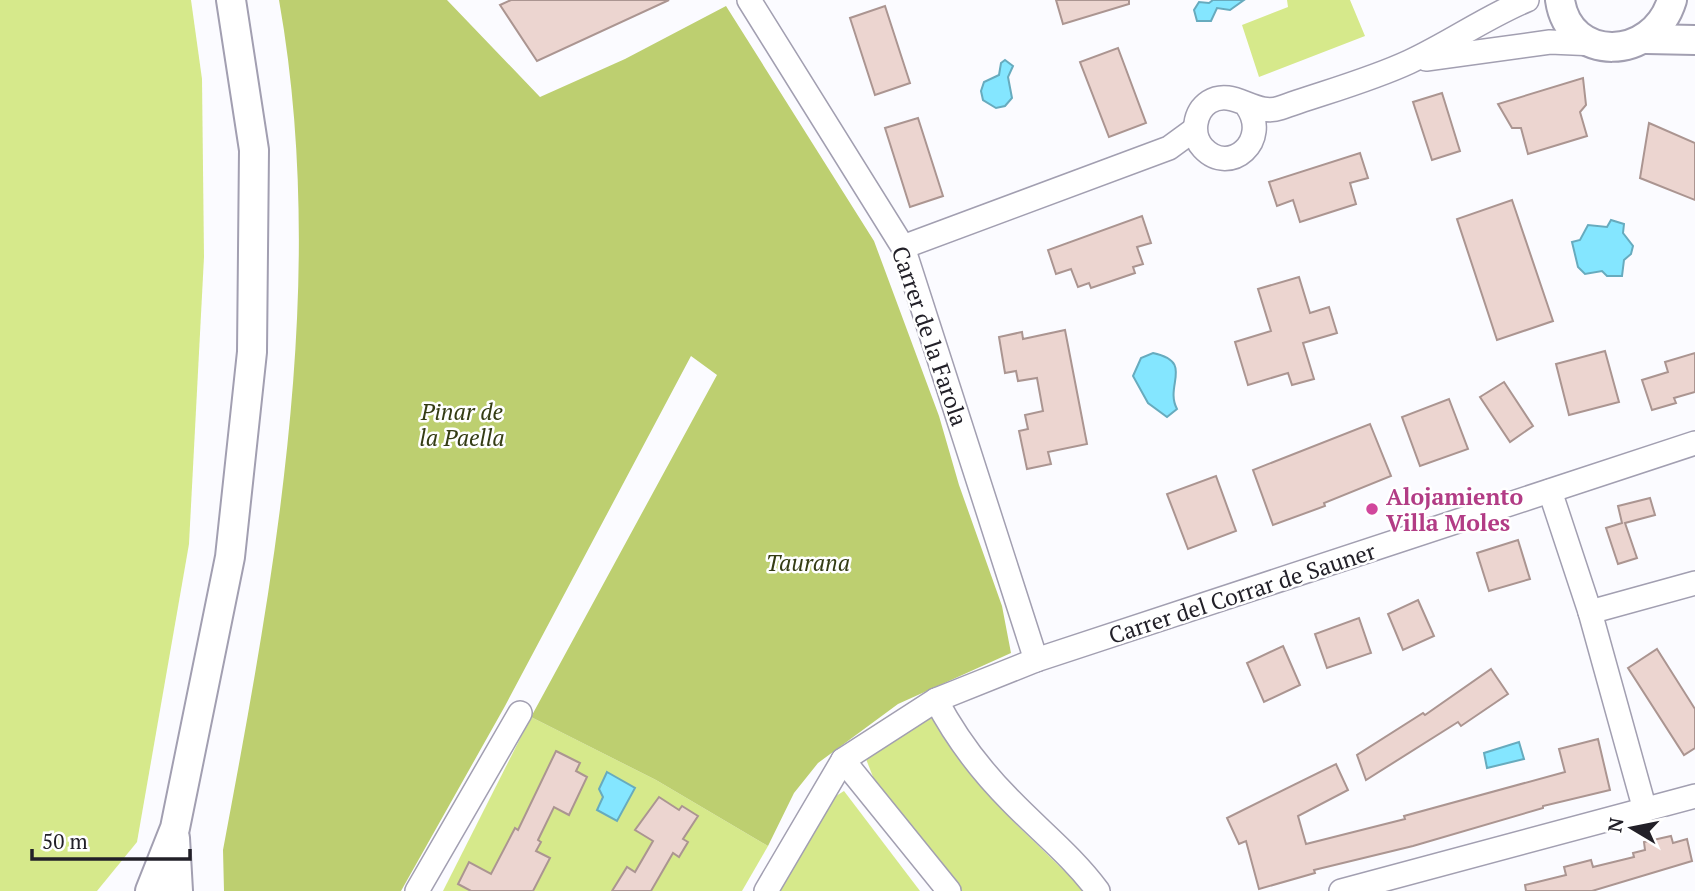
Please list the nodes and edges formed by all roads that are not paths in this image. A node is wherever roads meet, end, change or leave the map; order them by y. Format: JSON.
{"nodes":[{"id":1,"x":231,"y":0,"type":"edge"},
{"id":2,"x":749,"y":0,"type":"edge"},
{"id":3,"x":1527,"y":0,"type":"edge"},
{"id":4,"x":1560,"y":0,"type":"edge"},
{"id":5,"x":1672,"y":0,"type":"edge"},
{"id":6,"x":1685,"y":0,"type":"edge"},
{"id":7,"x":1505,"y":5,"type":"edge"},
{"id":8,"x":1695,"y":13,"type":"edge"},
{"id":9,"x":1647,"y":39,"type":"junction"},
{"id":10,"x":1695,"y":40,"type":"edge"},
{"id":11,"x":1596,"y":44,"type":"junction"},
{"id":12,"x":1409,"y":62,"type":"junction"},
{"id":13,"x":1247,"y":106,"type":"junction"},
{"id":14,"x":1274,"y":110,"type":"junction"},
{"id":15,"x":1255,"y":134,"type":"junction"},
{"id":16,"x":1199,"y":138,"type":"junction"},
{"id":17,"x":903,"y":247,"type":"junction"},
{"id":18,"x":1695,"y":443,"type":"edge"},
{"id":19,"x":1550,"y":491,"type":"junction"},
{"id":20,"x":1695,"y":583,"type":"edge"},
{"id":21,"x":1590,"y":612,"type":"junction"},
{"id":22,"x":1036,"y":660,"type":"junction"},
{"id":23,"x":936,"y":700,"type":"junction"},
{"id":24,"x":520,"y":713,"type":"dead end"},
{"id":25,"x":843,"y":760,"type":"junction"},
{"id":26,"x":1695,"y":796,"type":"edge"},
{"id":27,"x":1646,"y":810,"type":"junction"},
{"id":28,"x":175,"y":828,"type":"junction"},
{"id":29,"x":1347,"y":890,"type":"edge"},
{"id":30,"x":150,"y":891,"type":"edge"},
{"id":31,"x":178,"y":891,"type":"edge"},
{"id":32,"x":417,"y":891,"type":"edge"},
{"id":33,"x":766,"y":891,"type":"edge"},
{"id":34,"x":949,"y":891,"type":"edge"},
{"id":35,"x":1098,"y":891,"type":"edge"}],
"edges":[{"from":1,"to":28,"type":"street"},
{"from":2,"to":17,"type":"street","name":"Carrer de la Farola"},
{"from":3,"to":7,"type":"street"},
{"from":4,"to":11,"type":"street"},
{"from":5,"to":9,"type":"street"},
{"from":6,"to":8,"type":"street"},
{"from":7,"to":12,"type":"street"},
{"from":9,"to":10,"type":"street"},
{"from":9,"to":11,"type":"street"},
{"from":11,"to":12,"type":"street"},
{"from":12,"to":14,"type":"street"},
{"from":13,"to":14,"type":"street"},
{"from":13,"to":15,"type":"street"},
{"from":13,"to":16,"type":"street"},
{"from":14,"to":15,"type":"street"},
{"from":15,"to":16,"type":"street"},
{"from":16,"to":17,"type":"street"},
{"from":17,"to":22,"type":"street","name":"Carrer de la Farola"},
{"from":18,"to":19,"type":"street","name":"Carrer del Corrar de Sauner"},
{"from":19,"to":21,"type":"street"},
{"from":19,"to":22,"type":"street","name":"Carrer del Corrar de Sauner"},
{"from":20,"to":21,"type":"street"},
{"from":21,"to":27,"type":"street"},
{"from":22,"to":23,"type":"street","name":"Carrer del Corrar de Sauner"},
{"from":23,"to":25,"type":"street","name":"Carrer del Corrar de Sauner"},
{"from":23,"to":35,"type":"street"},
{"from":24,"to":32,"type":"street"},
{"from":25,"to":33,"type":"street"},
{"from":25,"to":34,"type":"street"},
{"from":26,"to":27,"type":"street"},
{"from":27,"to":29,"type":"street"},
{"from":28,"to":30,"type":"street"},
{"from":28,"to":31,"type":"street"}]}
